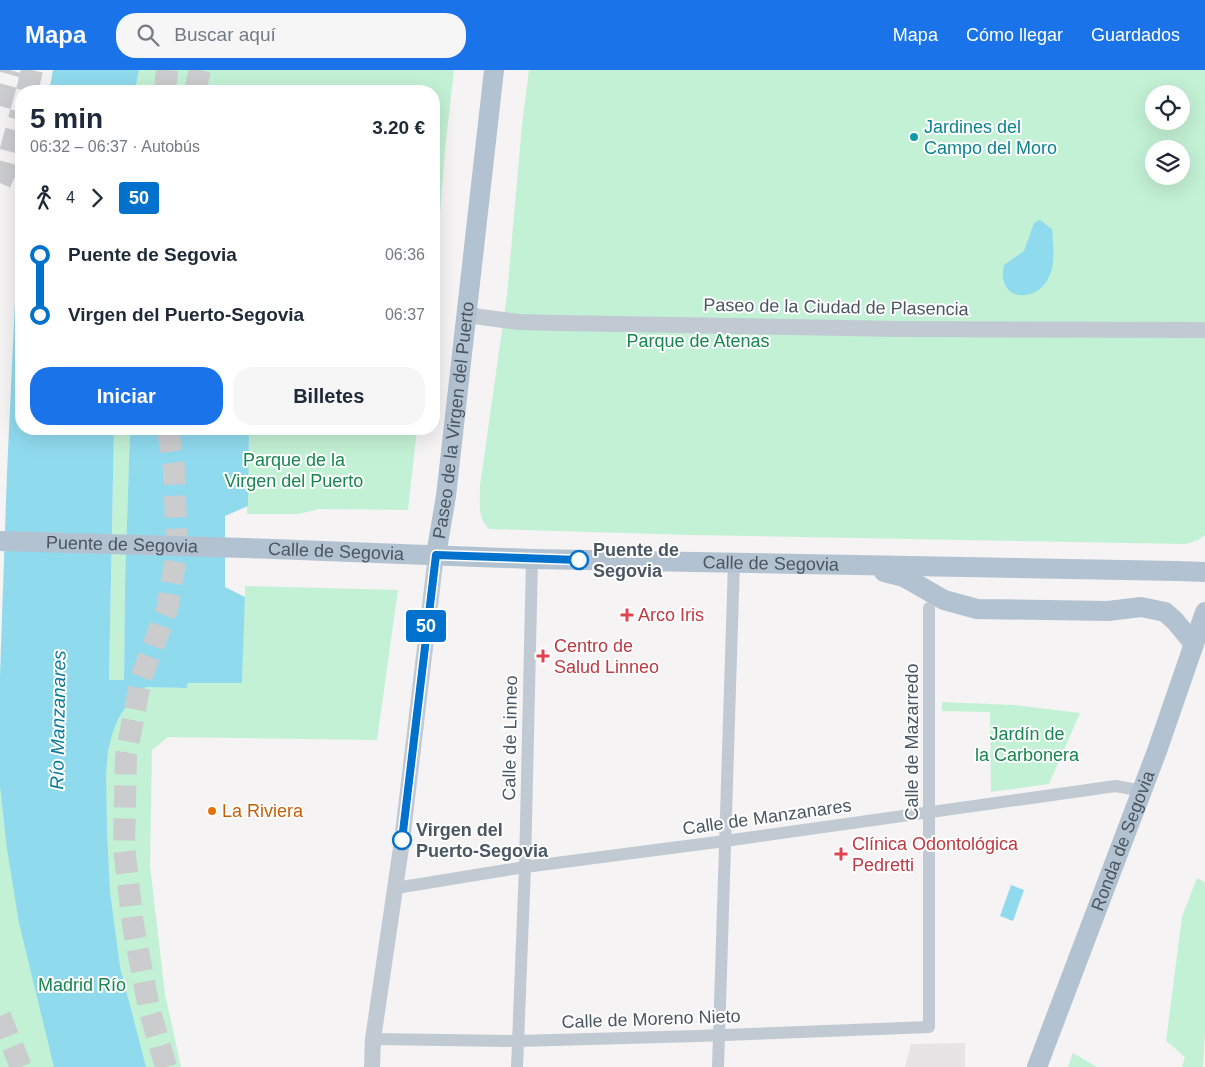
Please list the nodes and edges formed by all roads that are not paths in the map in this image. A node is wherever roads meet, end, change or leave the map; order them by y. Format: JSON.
{"nodes":[{"id":1,"x":494,"y":70,"type":"edge"},
{"id":2,"x":466,"y":315,"type":"junction"},
{"id":3,"x":1205,"y":330,"type":"edge"},
{"id":4,"x":0,"y":541,"type":"edge"},
{"id":5,"x":246,"y":548,"type":"joint"},
{"id":6,"x":436,"y":555,"type":"junction"},
{"id":7,"x":532,"y":559,"type":"junction"},
{"id":8,"x":734,"y":562,"type":"junction"},
{"id":9,"x":857,"y":565,"type":"junction"},
{"id":10,"x":1205,"y":572,"type":"edge"},
{"id":11,"x":929,"y":608,"type":"dead end"},
{"id":12,"x":1205,"y":612,"type":"edge"},
{"id":13,"x":1194,"y":644,"type":"junction"},
{"id":14,"x":1142,"y":792,"type":"junction"},
{"id":15,"x":930,"y":812,"type":"junction"},
{"id":16,"x":725,"y":841,"type":"junction"},
{"id":17,"x":525,"y":867,"type":"junction"},
{"id":18,"x":396,"y":888,"type":"junction"},
{"id":19,"x":929,"y":1027,"type":"joint"},
{"id":20,"x":719,"y":1035,"type":"junction"},
{"id":21,"x":373,"y":1040,"type":"junction"},
{"id":22,"x":518,"y":1041,"type":"junction"},
{"id":23,"x":372,"y":1067,"type":"edge"},
{"id":24,"x":517,"y":1067,"type":"edge"},
{"id":25,"x":718,"y":1067,"type":"edge"},
{"id":26,"x":1037,"y":1067,"type":"edge"}],
"edges":[{"from":1,"to":2,"type":"main road","name":"Paseo de la Virgen del Puerto"},
{"from":2,"to":3,"type":"street","name":"Paseo de la Ciudad de Plasencia"},
{"from":2,"to":6,"type":"main road","name":"Paseo de la Virgen del Puerto"},
{"from":4,"to":5,"type":"main road","name":"Puente de Segovia","bridge":true},
{"from":5,"to":6,"type":"main road","name":"Calle de Segovia"},
{"from":6,"to":7,"type":"main road","name":"Calle de Segovia"},
{"from":6,"to":18,"type":"street","name":"Paseo de la Virgen del Puerto"},
{"from":7,"to":8,"type":"main road","name":"Calle de Segovia"},
{"from":7,"to":17,"type":"street","name":"Calle de Linneo"},
{"from":8,"to":9,"type":"main road","name":"Calle de Segovia"},
{"from":8,"to":16,"type":"street"},
{"from":9,"to":10,"type":"main road","name":"Calle de Segovia"},
{"from":9,"to":13,"type":"main road"},
{"from":11,"to":15,"type":"street","name":"Calle de Mazarredo"},
{"from":12,"to":13,"type":"main road","name":"Ronda de Segovia"},
{"from":13,"to":14,"type":"main road","name":"Ronda de Segovia"},
{"from":14,"to":15,"type":"street","name":"Calle de Manzanares"},
{"from":14,"to":26,"type":"main road","name":"Ronda de Segovia"},
{"from":15,"to":16,"type":"street","name":"Calle de Manzanares"},
{"from":15,"to":19,"type":"street","name":"Calle de Mazarredo"},
{"from":16,"to":17,"type":"street","name":"Calle de Manzanares"},
{"from":16,"to":20,"type":"street"},
{"from":17,"to":18,"type":"street","name":"Calle de Manzanares"},
{"from":17,"to":22,"type":"street","name":"Calle de Linneo"},
{"from":18,"to":21,"type":"street","name":"Paseo de la Virgen del Puerto"},
{"from":19,"to":20,"type":"street","name":"Calle de Moreno Nieto"},
{"from":20,"to":22,"type":"street","name":"Calle de Moreno Nieto"},
{"from":20,"to":25,"type":"street"},
{"from":21,"to":22,"type":"street","name":"Calle de Moreno Nieto"},
{"from":21,"to":23,"type":"street","name":"Paseo de la Virgen del Puerto"},
{"from":22,"to":24,"type":"street","name":"Calle de Linneo"}]}
